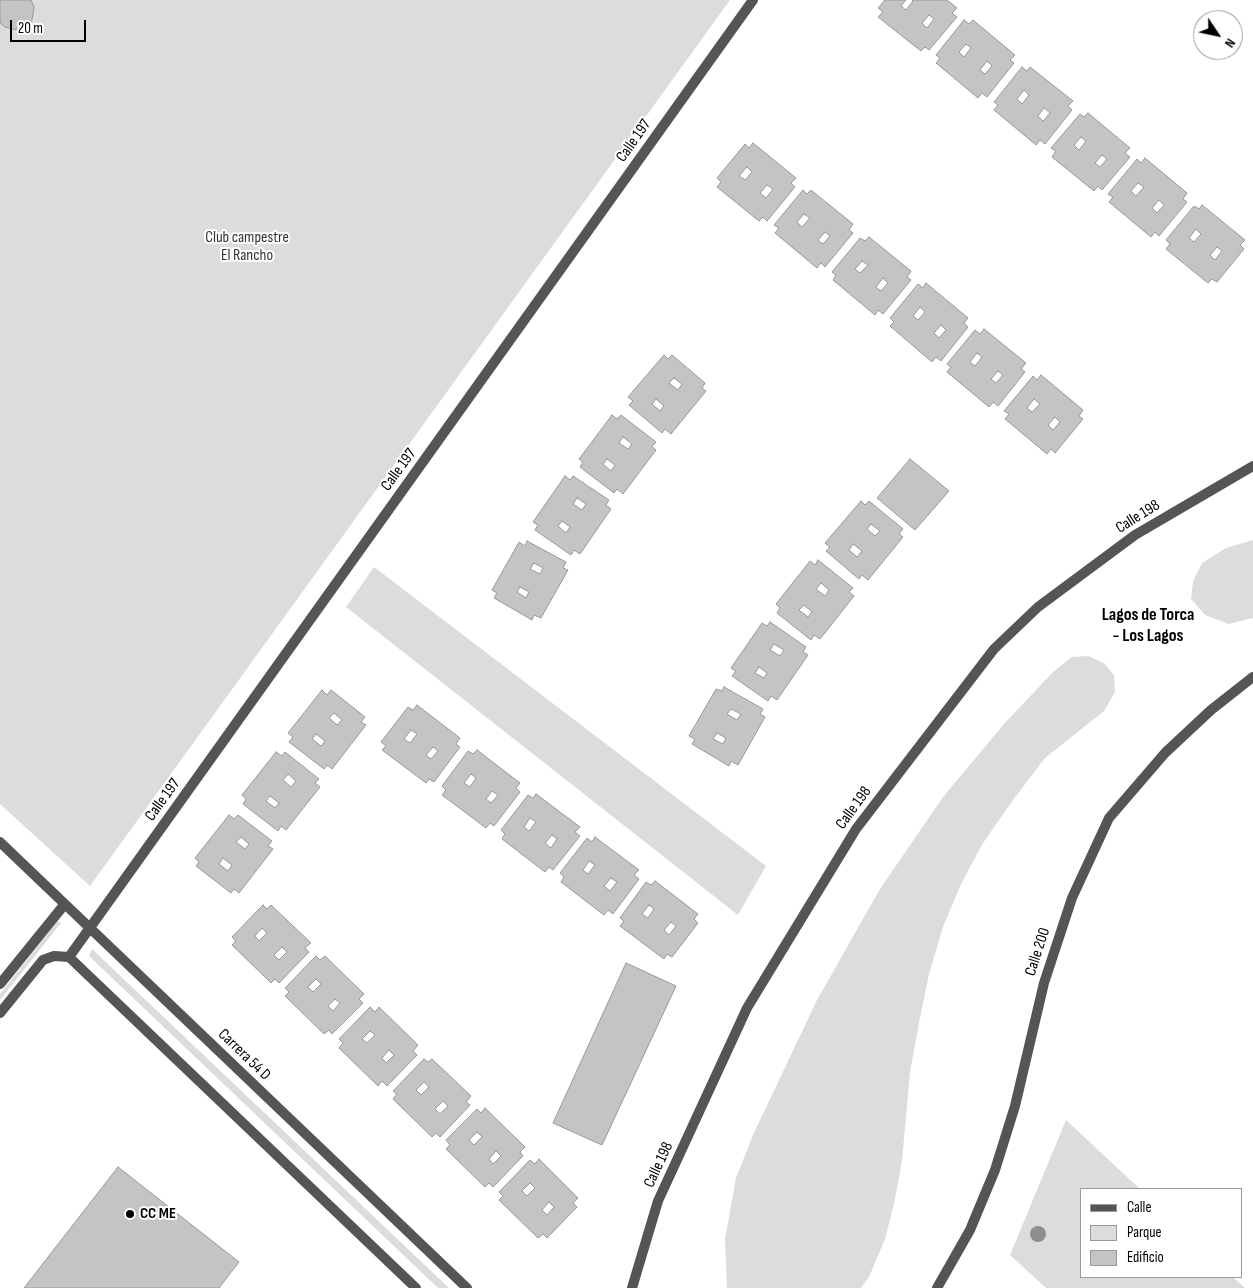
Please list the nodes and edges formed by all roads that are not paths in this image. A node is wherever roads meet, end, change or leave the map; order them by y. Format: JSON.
{"nodes":[{"id":1,"x":753,"y":0,"type":"edge"},
{"id":2,"x":1253,"y":466,"type":"edge"},
{"id":3,"x":1253,"y":677,"type":"edge"},
{"id":4,"x":0,"y":842,"type":"edge"},
{"id":5,"x":64,"y":904,"type":"junction"},
{"id":6,"x":90,"y":929,"type":"junction"},
{"id":7,"x":69,"y":957,"type":"junction"},
{"id":8,"x":0,"y":984,"type":"edge"},
{"id":9,"x":0,"y":1013,"type":"edge"},
{"id":10,"x":416,"y":1288,"type":"edge"},
{"id":11,"x":467,"y":1288,"type":"edge"},
{"id":12,"x":632,"y":1288,"type":"edge"},
{"id":13,"x":937,"y":1288,"type":"edge"}],
"edges":[{"from":1,"to":6,"type":"street","name":"Calle 197"},
{"from":2,"to":12,"type":"street","name":"Calle 198"},
{"from":3,"to":13,"type":"street","name":"Calle 200"},
{"from":4,"to":5,"type":"street","name":"Carrera 54 D"},
{"from":5,"to":6,"type":"street","name":"Carrera 54 D"},
{"from":5,"to":8,"type":"street"},
{"from":6,"to":7,"type":"street","name":"Calle 197"},
{"from":6,"to":11,"type":"street","name":"Carrera 54 D"},
{"from":7,"to":9,"type":"street"},
{"from":7,"to":10,"type":"street"}]}
